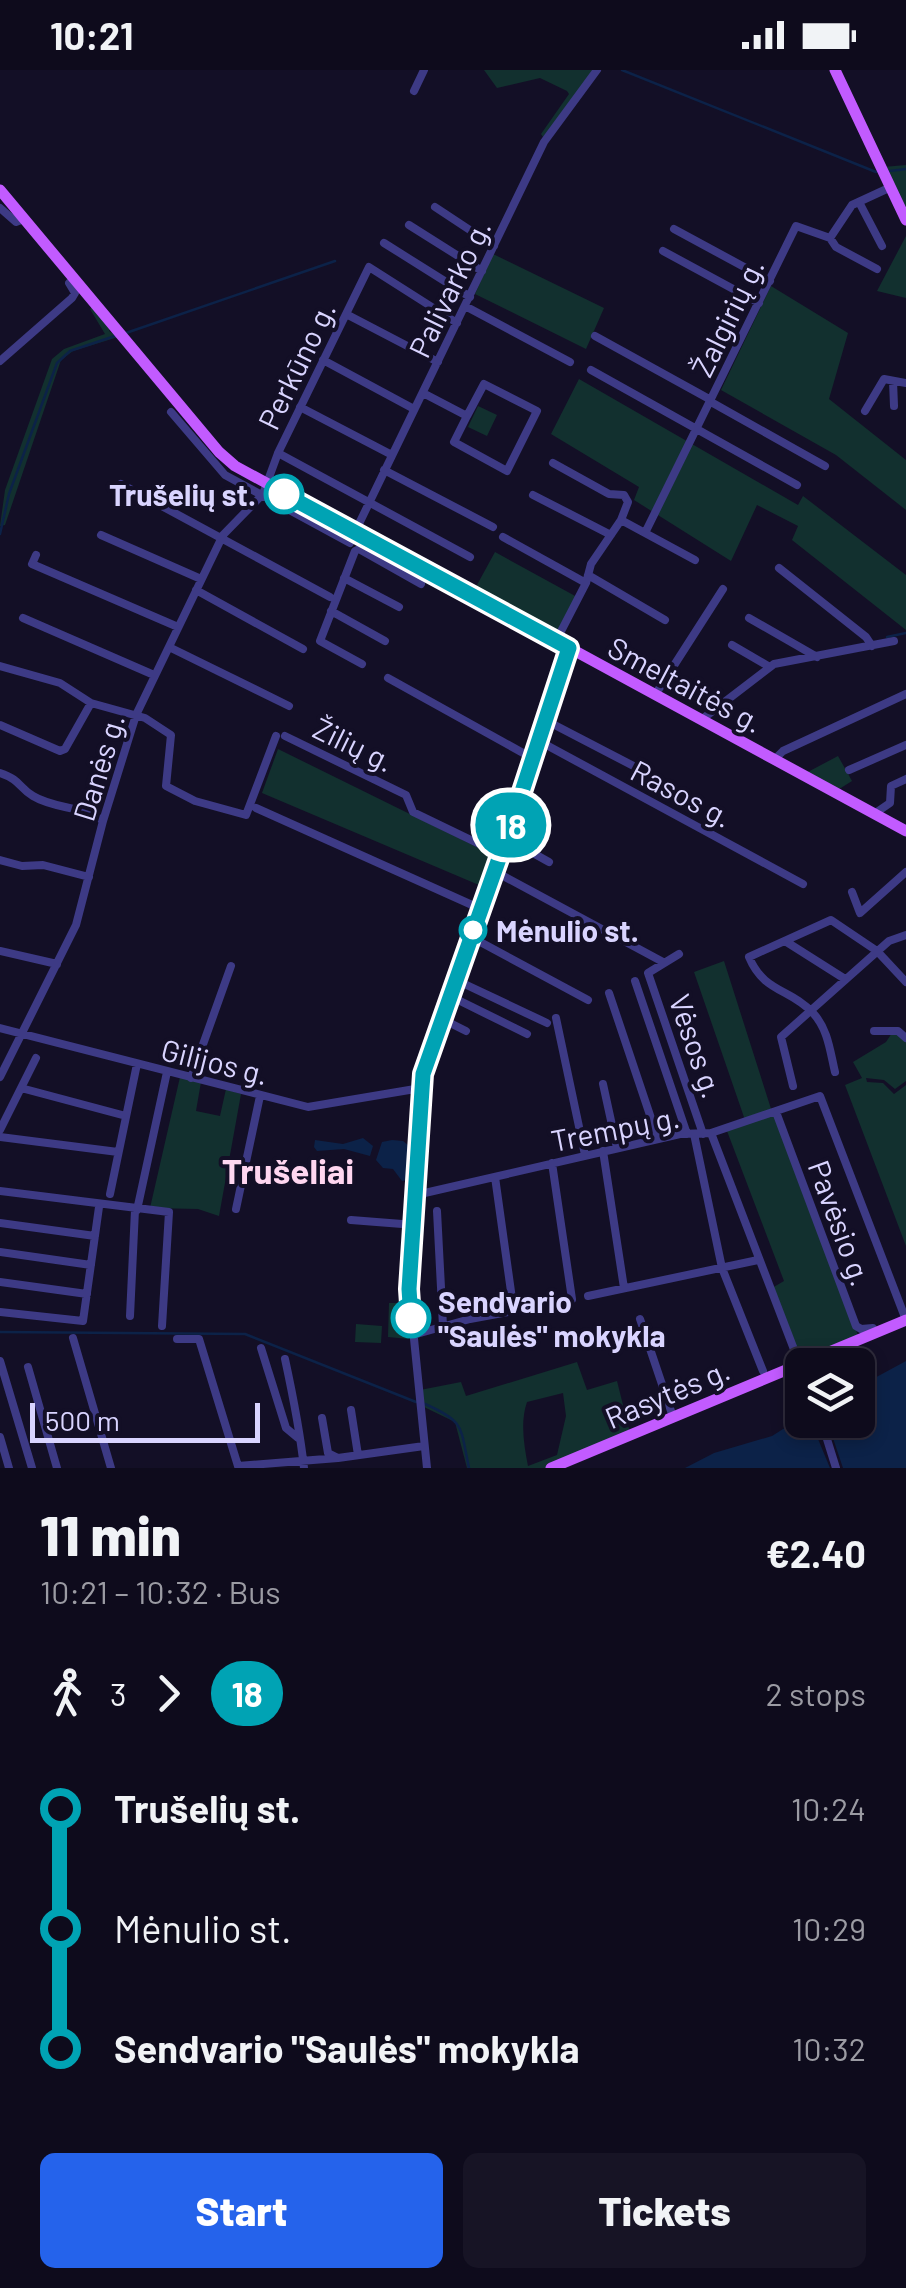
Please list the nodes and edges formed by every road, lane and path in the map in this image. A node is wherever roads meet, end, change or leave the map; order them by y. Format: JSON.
{"nodes":[{"id":1,"x":424,"y":70,"type":"edge"},
{"id":2,"x":597,"y":70,"type":"edge"},
{"id":3,"x":835,"y":70,"type":"edge"},
{"id":4,"x":414,"y":91,"type":"dead end"},
{"id":5,"x":890,"y":187,"type":"junction"},
{"id":6,"x":0,"y":190,"type":"edge"},
{"id":7,"x":859,"y":202,"type":"junction"},
{"id":8,"x":434,"y":207,"type":"dead end"},
{"id":9,"x":0,"y":208,"type":"edge"},
{"id":10,"x":24,"y":219,"type":"junction"},
{"id":11,"x":906,"y":220,"type":"edge"},
{"id":12,"x":409,"y":225,"type":"dead end"},
{"id":13,"x":674,"y":229,"type":"dead end"},
{"id":14,"x":830,"y":238,"type":"junction"},
{"id":15,"x":384,"y":243,"type":"dead end"},
{"id":16,"x":494,"y":246,"type":"junction"},
{"id":17,"x":882,"y":246,"type":"dead end"},
{"id":18,"x":663,"y":251,"type":"dead end"},
{"id":19,"x":877,"y":269,"type":"dead end"},
{"id":20,"x":482,"y":271,"type":"junction"},
{"id":21,"x":74,"y":278,"type":"junction"},
{"id":22,"x":770,"y":281,"type":"junction"},
{"id":23,"x":467,"y":302,"type":"junction"},
{"id":24,"x":758,"y":303,"type":"junction"},
{"id":25,"x":346,"y":314,"type":"junction"},
{"id":26,"x":457,"y":323,"type":"junction"},
{"id":27,"x":595,"y":336,"type":"dead end"},
{"id":28,"x":323,"y":360,"type":"junction"},
{"id":29,"x":0,"y":361,"type":"edge"},
{"id":30,"x":438,"y":362,"type":"junction"},
{"id":31,"x":570,"y":362,"type":"dead end"},
{"id":32,"x":591,"y":370,"type":"dead end"},
{"id":33,"x":893,"y":381,"type":"junction"},
{"id":34,"x":906,"y":383,"type":"edge"},
{"id":35,"x":422,"y":392,"type":"junction"},
{"id":36,"x":711,"y":401,"type":"junction"},
{"id":37,"x":894,"y":406,"type":"dead end"},
{"id":38,"x":300,"y":407,"type":"junction"},
{"id":39,"x":414,"y":409,"type":"junction"},
{"id":40,"x":865,"y":411,"type":"dead end"},
{"id":41,"x":171,"y":412,"type":"dead end"},
{"id":42,"x":468,"y":416,"type":"junction"},
{"id":43,"x":698,"y":428,"type":"junction"},
{"id":44,"x":278,"y":453,"type":"junction"},
{"id":45,"x":392,"y":455,"type":"junction"},
{"id":46,"x":554,"y":463,"type":"dead end"},
{"id":47,"x":825,"y":466,"type":"dead end"},
{"id":48,"x":384,"y":470,"type":"junction"},
{"id":49,"x":121,"y":484,"type":"dead end"},
{"id":50,"x":797,"y":484,"type":"dead end"},
{"id":51,"x":265,"y":489,"type":"junction"},
{"id":52,"x":533,"y":495,"type":"dead end"},
{"id":53,"x":368,"y":502,"type":"junction"},
{"id":54,"x":621,"y":520,"type":"junction"},
{"id":55,"x":493,"y":527,"type":"dead end"},
{"id":56,"x":645,"y":533,"type":"junction"},
{"id":57,"x":100,"y":535,"type":"dead end"},
{"id":58,"x":610,"y":535,"type":"junction"},
{"id":59,"x":503,"y":537,"type":"dead end"},
{"id":60,"x":221,"y":538,"type":"junction"},
{"id":61,"x":353,"y":542,"type":"junction"},
{"id":62,"x":36,"y":555,"type":"dead end"},
{"id":63,"x":470,"y":557,"type":"dead end"},
{"id":64,"x":694,"y":560,"type":"dead end"},
{"id":65,"x":398,"y":563,"type":"junction"},
{"id":66,"x":779,"y":568,"type":"dead end"},
{"id":67,"x":344,"y":578,"type":"junction"},
{"id":68,"x":201,"y":579,"type":"junction"},
{"id":69,"x":587,"y":579,"type":"junction"},
{"id":70,"x":421,"y":584,"type":"dead end"},
{"id":71,"x":724,"y":589,"type":"dead end"},
{"id":72,"x":196,"y":590,"type":"junction"},
{"id":73,"x":330,"y":597,"type":"dead end"},
{"id":74,"x":399,"y":607,"type":"dead end"},
{"id":75,"x":331,"y":612,"type":"junction"},
{"id":76,"x":23,"y":618,"type":"dead end"},
{"id":77,"x":749,"y":618,"type":"dead end"},
{"id":78,"x":666,"y":620,"type":"dead end"},
{"id":79,"x":178,"y":627,"type":"junction"},
{"id":80,"x":385,"y":640,"type":"dead end"},
{"id":81,"x":556,"y":641,"type":"junction"},
{"id":82,"x":894,"y":641,"type":"dead end"},
{"id":83,"x":732,"y":645,"type":"dead end"},
{"id":84,"x":872,"y":646,"type":"junction"},
{"id":85,"x":168,"y":647,"type":"junction"},
{"id":86,"x":569,"y":648,"type":"junction"},
{"id":87,"x":303,"y":649,"type":"dead end"},
{"id":88,"x":817,"y":657,"type":"junction"},
{"id":89,"x":362,"y":664,"type":"dead end"},
{"id":90,"x":0,"y":666,"type":"edge"},
{"id":91,"x":768,"y":666,"type":"junction"},
{"id":92,"x":154,"y":674,"type":"junction"},
{"id":93,"x":388,"y":678,"type":"dead end"},
{"id":94,"x":906,"y":694,"type":"edge"},
{"id":95,"x":655,"y":695,"type":"junction"},
{"id":96,"x":90,"y":703,"type":"junction"},
{"id":97,"x":289,"y":706,"type":"dead end"},
{"id":98,"x":136,"y":715,"type":"junction"},
{"id":99,"x":545,"y":720,"type":"junction"},
{"id":100,"x":701,"y":720,"type":"junction"},
{"id":101,"x":0,"y":725,"type":"edge"},
{"id":102,"x":538,"y":741,"type":"junction"},
{"id":103,"x":906,"y":745,"type":"edge"},
{"id":104,"x":532,"y":758,"type":"junction"},
{"id":105,"x":774,"y":760,"type":"junction"},
{"id":106,"x":849,"y":770,"type":"dead end"},
{"id":107,"x":0,"y":773,"type":"edge"},
{"id":108,"x":646,"y":773,"type":"dead end"},
{"id":109,"x":906,"y":779,"type":"edge"},
{"id":110,"x":256,"y":808,"type":"dead end"},
{"id":111,"x":874,"y":814,"type":"junction"},
{"id":112,"x":103,"y":821,"type":"junction"},
{"id":113,"x":906,"y":831,"type":"edge"},
{"id":114,"x":506,"y":838,"type":"junction"},
{"id":115,"x":500,"y":854,"type":"junction"},
{"id":116,"x":0,"y":860,"type":"edge"},
{"id":117,"x":548,"y":862,"type":"dead end"},
{"id":118,"x":494,"y":871,"type":"junction"},
{"id":119,"x":906,"y":872,"type":"edge"},
{"id":120,"x":90,"y":877,"type":"junction"},
{"id":121,"x":803,"y":884,"type":"dead end"},
{"id":122,"x":852,"y":892,"type":"dead end"},
{"id":123,"x":481,"y":909,"type":"junction"},
{"id":124,"x":906,"y":935,"type":"edge"},
{"id":125,"x":471,"y":937,"type":"junction"},
{"id":126,"x":785,"y":941,"type":"junction"},
{"id":127,"x":0,"y":950,"type":"edge"},
{"id":128,"x":877,"y":951,"type":"junction"},
{"id":129,"x":679,"y":954,"type":"dead end"},
{"id":130,"x":663,"y":962,"type":"junction"},
{"id":131,"x":57,"y":964,"type":"junction"},
{"id":132,"x":231,"y":966,"type":"dead end"},
{"id":133,"x":846,"y":979,"type":"junction"},
{"id":134,"x":456,"y":980,"type":"junction"},
{"id":135,"x":635,"y":981,"type":"dead end"},
{"id":136,"x":906,"y":982,"type":"edge"},
{"id":137,"x":609,"y":994,"type":"dead end"},
{"id":138,"x":450,"y":996,"type":"junction"},
{"id":139,"x":588,"y":1000,"type":"dead end"},
{"id":140,"x":811,"y":1010,"type":"junction"},
{"id":141,"x":556,"y":1018,"type":"dead end"},
{"id":142,"x":442,"y":1019,"type":"junction"},
{"id":143,"x":546,"y":1023,"type":"dead end"},
{"id":144,"x":0,"y":1028,"type":"edge"},
{"id":145,"x":466,"y":1031,"type":"dead end"},
{"id":146,"x":874,"y":1031,"type":"dead end"},
{"id":147,"x":22,"y":1033,"type":"junction"},
{"id":148,"x":526,"y":1034,"type":"dead end"},
{"id":149,"x":906,"y":1038,"type":"edge"},
{"id":150,"x":36,"y":1058,"type":"dead end"},
{"id":151,"x":137,"y":1064,"type":"junction"},
{"id":152,"x":167,"y":1072,"type":"junction"},
{"id":153,"x":836,"y":1072,"type":"dead end"},
{"id":154,"x":0,"y":1077,"type":"edge"},
{"id":155,"x":192,"y":1078,"type":"junction"},
{"id":156,"x":604,"y":1084,"type":"dead end"},
{"id":157,"x":793,"y":1086,"type":"dead end"},
{"id":158,"x":21,"y":1088,"type":"junction"},
{"id":159,"x":421,"y":1088,"type":"junction"},
{"id":160,"x":260,"y":1096,"type":"junction"},
{"id":161,"x":776,"y":1112,"type":"junction"},
{"id":162,"x":126,"y":1116,"type":"junction"},
{"id":163,"x":0,"y":1134,"type":"edge"},
{"id":164,"x":699,"y":1134,"type":"junction"},
{"id":165,"x":658,"y":1139,"type":"junction"},
{"id":166,"x":617,"y":1148,"type":"junction"},
{"id":167,"x":603,"y":1151,"type":"junction"},
{"id":168,"x":118,"y":1152,"type":"junction"},
{"id":169,"x":585,"y":1155,"type":"junction"},
{"id":170,"x":552,"y":1163,"type":"junction"},
{"id":171,"x":495,"y":1177,"type":"junction"},
{"id":172,"x":0,"y":1192,"type":"edge"},
{"id":173,"x":110,"y":1194,"type":"dead end"},
{"id":174,"x":416,"y":1195,"type":"junction"},
{"id":175,"x":99,"y":1207,"type":"junction"},
{"id":176,"x":113,"y":1209,"type":"dead end"},
{"id":177,"x":236,"y":1209,"type":"dead end"},
{"id":178,"x":136,"y":1210,"type":"junction"},
{"id":179,"x":437,"y":1211,"type":"dead end"},
{"id":180,"x":351,"y":1220,"type":"dead end"},
{"id":181,"x":0,"y":1223,"type":"edge"},
{"id":182,"x":415,"y":1225,"type":"junction"},
{"id":183,"x":95,"y":1236,"type":"junction"},
{"id":184,"x":0,"y":1252,"type":"edge"},
{"id":185,"x":758,"y":1260,"type":"junction"},
{"id":186,"x":91,"y":1265,"type":"junction"},
{"id":187,"x":722,"y":1268,"type":"junction"},
{"id":188,"x":0,"y":1282,"type":"edge"},
{"id":189,"x":624,"y":1288,"type":"junction"},
{"id":190,"x":87,"y":1294,"type":"junction"},
{"id":191,"x":588,"y":1296,"type":"dead end"},
{"id":192,"x":572,"y":1299,"type":"dead end"},
{"id":193,"x":553,"y":1304,"type":"dead end"},
{"id":194,"x":0,"y":1312,"type":"edge"},
{"id":195,"x":514,"y":1313,"type":"junction"},
{"id":196,"x":130,"y":1316,"type":"dead end"},
{"id":197,"x":640,"y":1319,"type":"dead end"},
{"id":198,"x":906,"y":1320,"type":"edge"},
{"id":199,"x":162,"y":1326,"type":"dead end"},
{"id":200,"x":442,"y":1326,"type":"junction"},
{"id":201,"x":876,"y":1333,"type":"junction"},
{"id":202,"x":413,"y":1334,"type":"junction"},
{"id":203,"x":73,"y":1338,"type":"dead end"},
{"id":204,"x":177,"y":1339,"type":"dead end"},
{"id":205,"x":261,"y":1348,"type":"dead end"},
{"id":206,"x":794,"y":1348,"type":"edge"},
{"id":207,"x":841,"y":1348,"type":"edge"},
{"id":208,"x":285,"y":1358,"type":"dead end"},
{"id":209,"x":0,"y":1360,"type":"edge"},
{"id":210,"x":28,"y":1367,"type":"dead end"},
{"id":211,"x":762,"y":1371,"type":"dead end"},
{"id":212,"x":785,"y":1372,"type":"edge"},
{"id":213,"x":351,"y":1410,"type":"dead end"},
{"id":214,"x":673,"y":1417,"type":"junction"},
{"id":215,"x":322,"y":1418,"type":"dead end"},
{"id":216,"x":0,"y":1437,"type":"edge"},
{"id":217,"x":298,"y":1438,"type":"junction"},
{"id":218,"x":827,"y":1438,"type":"edge"},
{"id":219,"x":424,"y":1446,"type":"junction"},
{"id":220,"x":358,"y":1455,"type":"junction"},
{"id":221,"x":338,"y":1458,"type":"junction"},
{"id":222,"x":304,"y":1464,"type":"edge"},
{"id":223,"x":575,"y":1464,"type":"edge"},
{"id":224,"x":238,"y":1466,"type":"edge"},
{"id":225,"x":9,"y":1468,"type":"edge"},
{"id":226,"x":32,"y":1468,"type":"edge"},
{"id":227,"x":57,"y":1468,"type":"edge"},
{"id":228,"x":112,"y":1468,"type":"edge"},
{"id":229,"x":427,"y":1468,"type":"edge"},
{"id":230,"x":551,"y":1468,"type":"edge"},
{"id":231,"x":836,"y":1468,"type":"edge"}],
"edges":[{"from":1,"to":4,"type":"street"},
{"from":2,"to":16,"type":"street","name":"Palivarko g."},
{"from":3,"to":5,"type":"main road"},
{"from":5,"to":7,"type":"street"},
{"from":5,"to":11,"type":"main road"},
{"from":6,"to":10,"type":"main road","name":"Smeltaitės g."},
{"from":7,"to":14,"type":"street"},
{"from":7,"to":17,"type":"street"},
{"from":8,"to":16,"type":"street"},
{"from":9,"to":10,"type":"street"},
{"from":10,"to":21,"type":"main road","name":"Smeltaitės g."},
{"from":12,"to":20,"type":"street"},
{"from":13,"to":22,"type":"street"},
{"from":14,"to":19,"type":"street"},
{"from":14,"to":22,"type":"street","name":"Žalgirių g."},
{"from":15,"to":23,"type":"street"},
{"from":16,"to":20,"type":"street","name":"Palivarko g."},
{"from":18,"to":24,"type":"street"},
{"from":20,"to":23,"type":"street","name":"Palivarko g."},
{"from":21,"to":29,"type":"street"},
{"from":21,"to":51,"type":"main road","name":"Smeltaitės g."},
{"from":22,"to":24,"type":"street","name":"Žalgirių g."},
{"from":23,"to":26,"type":"street","name":"Palivarko g."},
{"from":23,"to":31,"type":"street"},
{"from":24,"to":36,"type":"street","name":"Žalgirių g."},
{"from":25,"to":26,"type":"street","name":"Perkūno g."},
{"from":25,"to":28,"type":"street","name":"Perkūno g."},
{"from":25,"to":30,"type":"street"},
{"from":26,"to":30,"type":"street","name":"Palivarko g."},
{"from":27,"to":36,"type":"street"},
{"from":28,"to":38,"type":"street","name":"Perkūno g."},
{"from":28,"to":39,"type":"street"},
{"from":30,"to":35,"type":"street","name":"Palivarko g."},
{"from":32,"to":43,"type":"street"},
{"from":33,"to":34,"type":"street"},
{"from":33,"to":37,"type":"street"},
{"from":33,"to":40,"type":"street"},
{"from":35,"to":39,"type":"street","name":"Palivarko g."},
{"from":35,"to":42,"type":"street"},
{"from":36,"to":43,"type":"street","name":"Žalgirių g."},
{"from":36,"to":47,"type":"street"},
{"from":38,"to":44,"type":"street","name":"Perkūno g."},
{"from":38,"to":45,"type":"street"},
{"from":39,"to":45,"type":"street","name":"Palivarko g."},
{"from":41,"to":51,"type":"street"},
{"from":42,"to":42,"type":"street"},
{"from":43,"to":50,"type":"street"},
{"from":43,"to":56,"type":"street","name":"Žalgirių g."},
{"from":44,"to":51,"type":"street","name":"Perkūno g."},
{"from":44,"to":53,"type":"street"},
{"from":45,"to":48,"type":"street","name":"Palivarko g."},
{"from":46,"to":54,"type":"street"},
{"from":48,"to":53,"type":"street","name":"Palivarko g."},
{"from":48,"to":55,"type":"street"},
{"from":49,"to":60,"type":"street"},
{"from":51,"to":60,"type":"street","name":"Danės g."},
{"from":51,"to":61,"type":"main road","name":"Smeltaitės g."},
{"from":52,"to":58,"type":"street"},
{"from":53,"to":61,"type":"street","name":"Palivarko g."},
{"from":53,"to":63,"type":"street"},
{"from":54,"to":56,"type":"street"},
{"from":54,"to":58,"type":"street"},
{"from":56,"to":64,"type":"street"},
{"from":57,"to":68,"type":"street"},
{"from":58,"to":69,"type":"street"},
{"from":59,"to":69,"type":"street"},
{"from":60,"to":68,"type":"street","name":"Danės g."},
{"from":60,"to":73,"type":"street"},
{"from":61,"to":65,"type":"main road","name":"Smeltaitės g."},
{"from":61,"to":67,"type":"street","name":"Palivarko g."},
{"from":62,"to":79,"type":"street"},
{"from":65,"to":70,"type":"street"},
{"from":65,"to":81,"type":"main road","name":"Smeltaitės g."},
{"from":66,"to":84,"type":"street"},
{"from":67,"to":74,"type":"street"},
{"from":67,"to":75,"type":"street","name":"Palivarko g."},
{"from":68,"to":72,"type":"street","name":"Danės g."},
{"from":69,"to":78,"type":"street"},
{"from":69,"to":81,"type":"street"},
{"from":71,"to":95,"type":"street"},
{"from":72,"to":79,"type":"street","name":"Danės g."},
{"from":72,"to":87,"type":"street"},
{"from":75,"to":80,"type":"street"},
{"from":75,"to":89,"type":"street","name":"Palivarko g."},
{"from":76,"to":92,"type":"street"},
{"from":77,"to":88,"type":"street"},
{"from":79,"to":85,"type":"street","name":"Danės g."},
{"from":81,"to":86,"type":"main road","name":"Smeltaitės g."},
{"from":82,"to":84,"type":"street"},
{"from":83,"to":91,"type":"street"},
{"from":84,"to":88,"type":"street"},
{"from":85,"to":92,"type":"street","name":"Danės g."},
{"from":85,"to":97,"type":"street"},
{"from":86,"to":95,"type":"main road","name":"Smeltaitės g."},
{"from":86,"to":99,"type":"street"},
{"from":88,"to":91,"type":"street"},
{"from":90,"to":96,"type":"street"},
{"from":91,"to":100,"type":"street"},
{"from":92,"to":98,"type":"street","name":"Danės g."},
{"from":93,"to":104,"type":"street"},
{"from":94,"to":105,"type":"street"},
{"from":95,"to":100,"type":"main road","name":"Smeltaitės g."},
{"from":96,"to":98,"type":"street"},
{"from":96,"to":101,"type":"street"},
{"from":98,"to":112,"type":"street","name":"Danės g."},
{"from":98,"to":115,"type":"street","name":"Žilių g."},
{"from":99,"to":102,"type":"street"},
{"from":99,"to":108,"type":"street"},
{"from":100,"to":105,"type":"main road","name":"Smeltaitės g."},
{"from":102,"to":104,"type":"street"},
{"from":102,"to":121,"type":"street","name":"Rasos g."},
{"from":103,"to":106,"type":"street"},
{"from":104,"to":114,"type":"street"},
{"from":105,"to":111,"type":"main road","name":"Smeltaitės g."},
{"from":107,"to":112,"type":"street"},
{"from":109,"to":111,"type":"street"},
{"from":110,"to":123,"type":"street"},
{"from":111,"to":113,"type":"main road","name":"Smeltaitės g."},
{"from":112,"to":120,"type":"street","name":"Danės g."},
{"from":114,"to":115,"type":"street"},
{"from":114,"to":117,"type":"street"},
{"from":115,"to":118,"type":"street"},
{"from":116,"to":120,"type":"street"},
{"from":118,"to":123,"type":"street"},
{"from":118,"to":130,"type":"street"},
{"from":119,"to":122,"type":"street"},
{"from":120,"to":131,"type":"street","name":"Danės g."},
{"from":123,"to":125,"type":"street"},
{"from":124,"to":128,"type":"street"},
{"from":125,"to":134,"type":"street"},
{"from":125,"to":139,"type":"street"},
{"from":126,"to":128,"type":"street"},
{"from":126,"to":133,"type":"street"},
{"from":126,"to":140,"type":"street"},
{"from":127,"to":131,"type":"street"},
{"from":128,"to":133,"type":"street"},
{"from":128,"to":136,"type":"street"},
{"from":129,"to":130,"type":"street"},
{"from":130,"to":164,"type":"street","name":"Vėsos g."},
{"from":131,"to":147,"type":"street","name":"Danės g."},
{"from":132,"to":155,"type":"street"},
{"from":133,"to":140,"type":"street"},
{"from":134,"to":138,"type":"street"},
{"from":134,"to":143,"type":"street"},
{"from":135,"to":164,"type":"street"},
{"from":137,"to":165,"type":"street"},
{"from":138,"to":142,"type":"street"},
{"from":138,"to":148,"type":"street"},
{"from":140,"to":153,"type":"street"},
{"from":140,"to":157,"type":"street"},
{"from":141,"to":169,"type":"street"},
{"from":142,"to":145,"type":"street"},
{"from":142,"to":159,"type":"street"},
{"from":144,"to":147,"type":"street","name":"Gilijos g."},
{"from":146,"to":149,"type":"street"},
{"from":147,"to":151,"type":"street","name":"Gilijos g."},
{"from":147,"to":154,"type":"street","name":"Danės g."},
{"from":150,"to":158,"type":"street"},
{"from":151,"to":152,"type":"street","name":"Gilijos g."},
{"from":151,"to":162,"type":"street"},
{"from":152,"to":155,"type":"street","name":"Gilijos g."},
{"from":152,"to":178,"type":"street"},
{"from":155,"to":160,"type":"street","name":"Gilijos g."},
{"from":156,"to":166,"type":"street"},
{"from":158,"to":162,"type":"street"},
{"from":158,"to":163,"type":"street"},
{"from":159,"to":160,"type":"street","name":"Gilijos g."},
{"from":159,"to":174,"type":"street"},
{"from":160,"to":177,"type":"street"},
{"from":161,"to":164,"type":"street","name":"Trempų g."},
{"from":161,"to":198,"type":"street","name":"Trempų g."},
{"from":161,"to":201,"type":"street","name":"Pavėsio g."},
{"from":162,"to":168,"type":"street"},
{"from":163,"to":168,"type":"street"},
{"from":164,"to":165,"type":"street","name":"Trempų g."},
{"from":164,"to":185,"type":"street"},
{"from":164,"to":187,"type":"street"},
{"from":165,"to":166,"type":"street","name":"Trempų g."},
{"from":166,"to":167,"type":"street","name":"Trempų g."},
{"from":167,"to":169,"type":"street","name":"Trempų g."},
{"from":167,"to":189,"type":"street"},
{"from":168,"to":173,"type":"street"},
{"from":169,"to":170,"type":"street","name":"Trempų g."},
{"from":170,"to":171,"type":"street","name":"Trempų g."},
{"from":170,"to":192,"type":"street"},
{"from":171,"to":174,"type":"street","name":"Trempų g."},
{"from":171,"to":195,"type":"street"},
{"from":172,"to":175,"type":"street"},
{"from":172,"to":178,"type":"street"},
{"from":174,"to":182,"type":"street"},
{"from":175,"to":176,"type":"street"},
{"from":175,"to":183,"type":"street"},
{"from":178,"to":196,"type":"street"},
{"from":178,"to":199,"type":"street"},
{"from":179,"to":200,"type":"street"},
{"from":180,"to":182,"type":"street"},
{"from":181,"to":183,"type":"street"},
{"from":182,"to":202,"type":"street"},
{"from":183,"to":186,"type":"street"},
{"from":184,"to":186,"type":"street"},
{"from":185,"to":187,"type":"street"},
{"from":185,"to":206,"type":"street"},
{"from":186,"to":190,"type":"street"},
{"from":187,"to":189,"type":"street"},
{"from":187,"to":211,"type":"street"},
{"from":188,"to":190,"type":"street"},
{"from":189,"to":191,"type":"street"},
{"from":190,"to":194,"type":"street"},
{"from":193,"to":195,"type":"street"},
{"from":195,"to":200,"type":"street"},
{"from":197,"to":214,"type":"street"},
{"from":198,"to":201,"type":"main road","name":"Rasytės g."},
{"from":200,"to":202,"type":"street"},
{"from":201,"to":207,"type":"main road","name":"Rasytės g."},
{"from":202,"to":219,"type":"street"},
{"from":203,"to":228,"type":"street"},
{"from":204,"to":224,"type":"street"},
{"from":205,"to":217,"type":"street"},
{"from":208,"to":217,"type":"street"},
{"from":209,"to":226,"type":"street"},
{"from":210,"to":227,"type":"street"},
{"from":212,"to":214,"type":"main road","name":"Rasytės g."},
{"from":213,"to":220,"type":"street"},
{"from":214,"to":223,"type":"main road","name":"Rasytės g."},
{"from":215,"to":221,"type":"street"},
{"from":216,"to":225,"type":"street"},
{"from":217,"to":222,"type":"street"},
{"from":218,"to":231,"type":"street"},
{"from":219,"to":220,"type":"street"},
{"from":219,"to":229,"type":"street"},
{"from":220,"to":221,"type":"street"},
{"from":221,"to":222,"type":"street"},
{"from":222,"to":224,"type":"street"},
{"from":223,"to":230,"type":"main road","name":"Rasytės g."}]}
